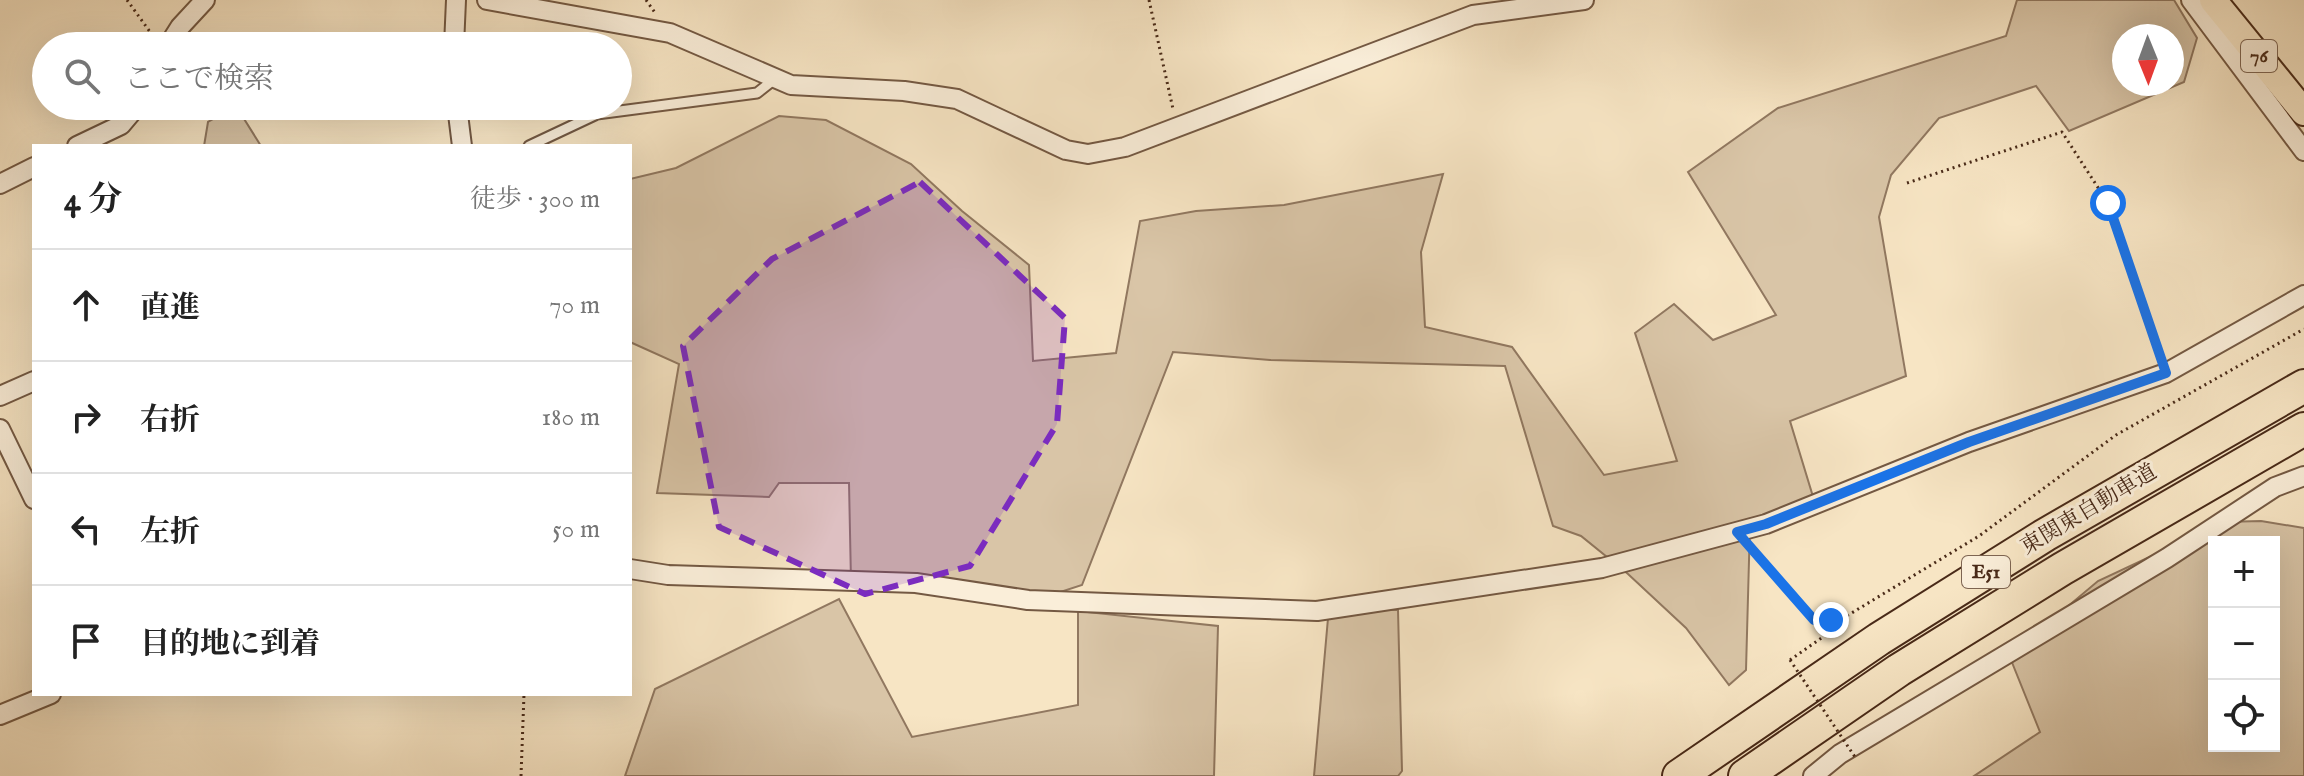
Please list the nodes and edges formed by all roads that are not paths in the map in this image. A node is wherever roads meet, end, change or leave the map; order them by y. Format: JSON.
{"nodes":[{"id":1,"x":205,"y":0,"type":"edge"},
{"id":2,"x":456,"y":0,"type":"edge"},
{"id":3,"x":487,"y":0,"type":"edge"},
{"id":4,"x":1584,"y":0,"type":"edge"},
{"id":5,"x":2191,"y":0,"type":"edge"},
{"id":6,"x":2213,"y":0,"type":"edge"},
{"id":7,"x":177,"y":32,"type":"edge"},
{"id":8,"x":455,"y":32,"type":"edge"},
{"id":9,"x":776,"y":78,"type":"junction"},
{"id":10,"x":632,"y":109,"type":"edge"},
{"id":11,"x":2304,"y":112,"type":"edge"},
{"id":12,"x":125,"y":120,"type":"edge"},
{"id":13,"x":459,"y":120,"type":"edge"},
{"id":14,"x":584,"y":120,"type":"edge"},
{"id":15,"x":81,"y":144,"type":"edge"},
{"id":16,"x":462,"y":144,"type":"edge"},
{"id":17,"x":533,"y":144,"type":"edge"},
{"id":18,"x":2304,"y":151,"type":"edge"},
{"id":19,"x":32,"y":168,"type":"edge"},
{"id":20,"x":0,"y":184,"type":"edge"},
{"id":21,"x":2304,"y":295,"type":"edge"},
{"id":22,"x":32,"y":382,"type":"edge"},
{"id":23,"x":2304,"y":386,"type":"edge"},
{"id":24,"x":0,"y":396,"type":"edge"},
{"id":25,"x":0,"y":429,"type":"edge"},
{"id":26,"x":2304,"y":429,"type":"edge"},
{"id":27,"x":2304,"y":476,"type":"edge"},
{"id":28,"x":32,"y":495,"type":"edge"},
{"id":29,"x":632,"y":569,"type":"edge"},
{"id":30,"x":46,"y":696,"type":"edge"},
{"id":31,"x":0,"y":715,"type":"edge"},
{"id":32,"x":1679,"y":776,"type":"edge"},
{"id":33,"x":1745,"y":776,"type":"edge"},
{"id":34,"x":1813,"y":776,"type":"edge"}],
"edges":[{"from":1,"to":7,"type":"street"},
{"from":2,"to":8,"type":"street"},
{"from":3,"to":9,"type":"street"},
{"from":4,"to":9,"type":"street"},
{"from":5,"to":18,"type":"street"},
{"from":6,"to":11,"type":"main road","number":"76"},
{"from":9,"to":10,"type":"lane"},
{"from":12,"to":15,"type":"street"},
{"from":13,"to":16,"type":"street"},
{"from":14,"to":17,"type":"lane"},
{"from":19,"to":20,"type":"street"},
{"from":21,"to":29,"type":"street"},
{"from":22,"to":24,"type":"street"},
{"from":23,"to":32,"type":"highway","name":"東関東自動車道","number":"E51"},
{"from":25,"to":28,"type":"street"},
{"from":26,"to":33,"type":"highway","name":"東関東自動車道","number":"E51"},
{"from":27,"to":34,"type":"street"},
{"from":30,"to":31,"type":"street"}]}
